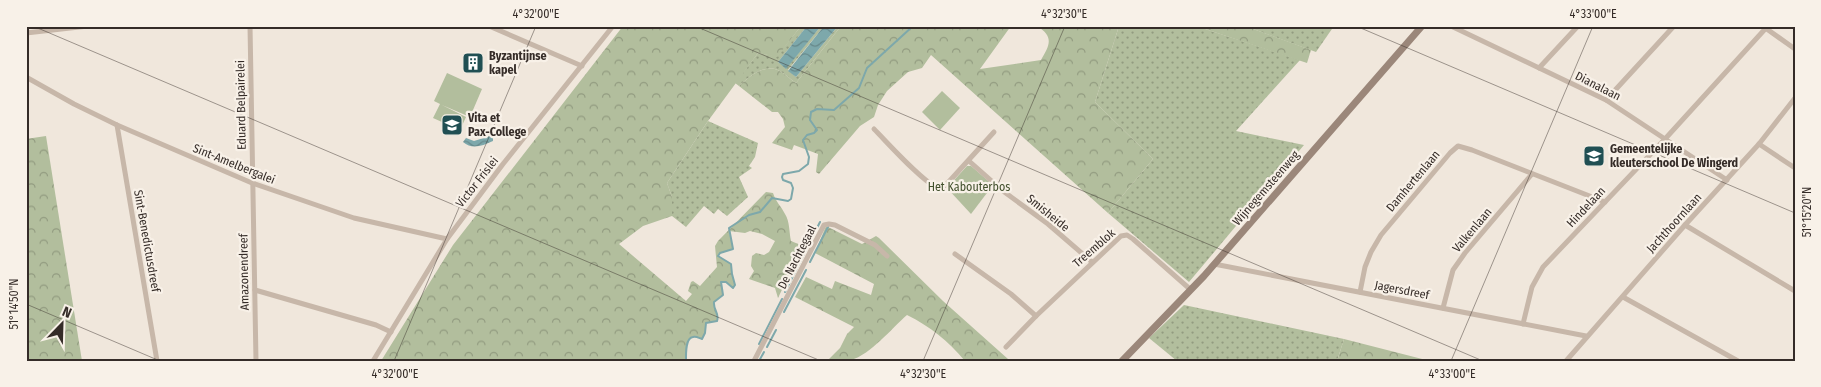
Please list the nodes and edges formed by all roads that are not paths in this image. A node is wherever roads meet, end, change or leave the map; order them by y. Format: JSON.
{"nodes":[{"id":1,"x":88,"y":26,"type":"edge"},
{"id":2,"x":250,"y":26,"type":"edge"},
{"id":3,"x":489,"y":26,"type":"edge"},
{"id":4,"x":613,"y":26,"type":"edge"},
{"id":5,"x":1422,"y":26,"type":"edge"},
{"id":6,"x":1451,"y":26,"type":"edge"},
{"id":7,"x":1578,"y":26,"type":"edge"},
{"id":8,"x":1674,"y":26,"type":"edge"},
{"id":9,"x":1765,"y":27,"type":"edge"},
{"id":10,"x":26,"y":33,"type":"edge"},
{"id":11,"x":1795,"y":49,"type":"edge"},
{"id":12,"x":582,"y":66,"type":"junction"},
{"id":13,"x":1539,"y":68,"type":"junction"},
{"id":14,"x":26,"y":77,"type":"edge"},
{"id":15,"x":1795,"y":98,"type":"edge"},
{"id":16,"x":1606,"y":100,"type":"junction"},
{"id":17,"x":117,"y":125,"type":"junction"},
{"id":18,"x":874,"y":129,"type":"dead end"},
{"id":19,"x":994,"y":132,"type":"dead end"},
{"id":20,"x":1665,"y":139,"type":"junction"},
{"id":21,"x":1759,"y":144,"type":"junction"},
{"id":22,"x":969,"y":161,"type":"junction"},
{"id":23,"x":1795,"y":168,"type":"edge"},
{"id":24,"x":1532,"y":174,"type":"junction"},
{"id":25,"x":1727,"y":180,"type":"junction"},
{"id":26,"x":252,"y":183,"type":"junction"},
{"id":27,"x":1605,"y":202,"type":"junction"},
{"id":28,"x":1685,"y":225,"type":"junction"},
{"id":29,"x":447,"y":238,"type":"junction"},
{"id":30,"x":955,"y":254,"type":"dead end"},
{"id":31,"x":887,"y":256,"type":"dead end"},
{"id":32,"x":1092,"y":262,"type":"junction"},
{"id":33,"x":1214,"y":264,"type":"junction"},
{"id":34,"x":255,"y":290,"type":"junction"},
{"id":35,"x":1191,"y":290,"type":"junction"},
{"id":36,"x":1795,"y":291,"type":"edge"},
{"id":37,"x":1360,"y":292,"type":"junction"},
{"id":38,"x":1623,"y":297,"type":"junction"},
{"id":39,"x":1444,"y":308,"type":"junction"},
{"id":40,"x":1036,"y":316,"type":"junction"},
{"id":41,"x":1523,"y":324,"type":"junction"},
{"id":42,"x":391,"y":332,"type":"junction"},
{"id":43,"x":1586,"y":336,"type":"junction"},
{"id":44,"x":1006,"y":347,"type":"dead end"},
{"id":45,"x":157,"y":361,"type":"edge"},
{"id":46,"x":256,"y":361,"type":"edge"},
{"id":47,"x":373,"y":361,"type":"edge"},
{"id":48,"x":754,"y":361,"type":"edge"},
{"id":49,"x":1122,"y":361,"type":"edge"},
{"id":50,"x":1566,"y":361,"type":"edge"},
{"id":51,"x":1738,"y":361,"type":"edge"}],
"edges":[{"from":1,"to":10,"type":"street"},
{"from":2,"to":26,"type":"street","name":"Eduard Belpairelei"},
{"from":3,"to":12,"type":"street"},
{"from":4,"to":12,"type":"street","name":"Victor Frislei"},
{"from":5,"to":33,"type":"street","name":"Wijnegemsteenweg"},
{"from":6,"to":13,"type":"street","name":"Dianalaan"},
{"from":7,"to":13,"type":"street"},
{"from":8,"to":16,"type":"street"},
{"from":9,"to":11,"type":"street"},
{"from":9,"to":20,"type":"street","name":"Hindelaan"},
{"from":12,"to":29,"type":"street","name":"Victor Frislei"},
{"from":13,"to":16,"type":"street","name":"Dianalaan"},
{"from":14,"to":17,"type":"street","name":"Sint-Amelbergalei"},
{"from":15,"to":21,"type":"street","name":"Jachthoornlaan"},
{"from":16,"to":20,"type":"street","name":"Dianalaan"},
{"from":17,"to":26,"type":"street","name":"Sint-Amelbergalei"},
{"from":17,"to":45,"type":"street","name":"Sint-Benedictusdreef"},
{"from":18,"to":22,"type":"street"},
{"from":19,"to":22,"type":"street"},
{"from":20,"to":25,"type":"street","name":"Dianalaan"},
{"from":20,"to":27,"type":"street","name":"Hindelaan"},
{"from":21,"to":23,"type":"street"},
{"from":21,"to":25,"type":"street","name":"Jachthoornlaan"},
{"from":22,"to":32,"type":"street","name":"Smisheide"},
{"from":24,"to":27,"type":"street","name":"Damhertenlaan"},
{"from":24,"to":37,"type":"street","name":"Damhertenlaan"},
{"from":24,"to":39,"type":"street","name":"Valkenlaan"},
{"from":25,"to":28,"type":"street","name":"Jachthoornlaan"},
{"from":26,"to":29,"type":"street","name":"Sint-Amelbergalei"},
{"from":26,"to":34,"type":"street","name":"Amazonendreef"},
{"from":27,"to":41,"type":"street","name":"Hindelaan"},
{"from":28,"to":36,"type":"street"},
{"from":28,"to":38,"type":"street","name":"Jachthoornlaan"},
{"from":29,"to":42,"type":"street","name":"Victor Frislei"},
{"from":30,"to":40,"type":"street"},
{"from":31,"to":48,"type":"street","name":"De Nachtegaal"},
{"from":32,"to":35,"type":"street","name":"Treemblok"},
{"from":32,"to":40,"type":"street","name":"Treemblok"},
{"from":33,"to":35,"type":"street","name":"Wijnegemsteenweg"},
{"from":33,"to":37,"type":"street","name":"Jagersdreef"},
{"from":34,"to":42,"type":"street"},
{"from":34,"to":46,"type":"street","name":"Amazonendreef"},
{"from":35,"to":49,"type":"street","name":"Wijnegemsteenweg"},
{"from":37,"to":39,"type":"street","name":"Jagersdreef"},
{"from":38,"to":43,"type":"street","name":"Jachthoornlaan"},
{"from":38,"to":51,"type":"street"},
{"from":39,"to":41,"type":"street","name":"Jagersdreef"},
{"from":40,"to":44,"type":"street","name":"Treemblok"},
{"from":41,"to":43,"type":"street","name":"Jagersdreef"},
{"from":42,"to":47,"type":"street","name":"Victor Frislei"},
{"from":43,"to":50,"type":"street","name":"Jachthoornlaan"}]}
